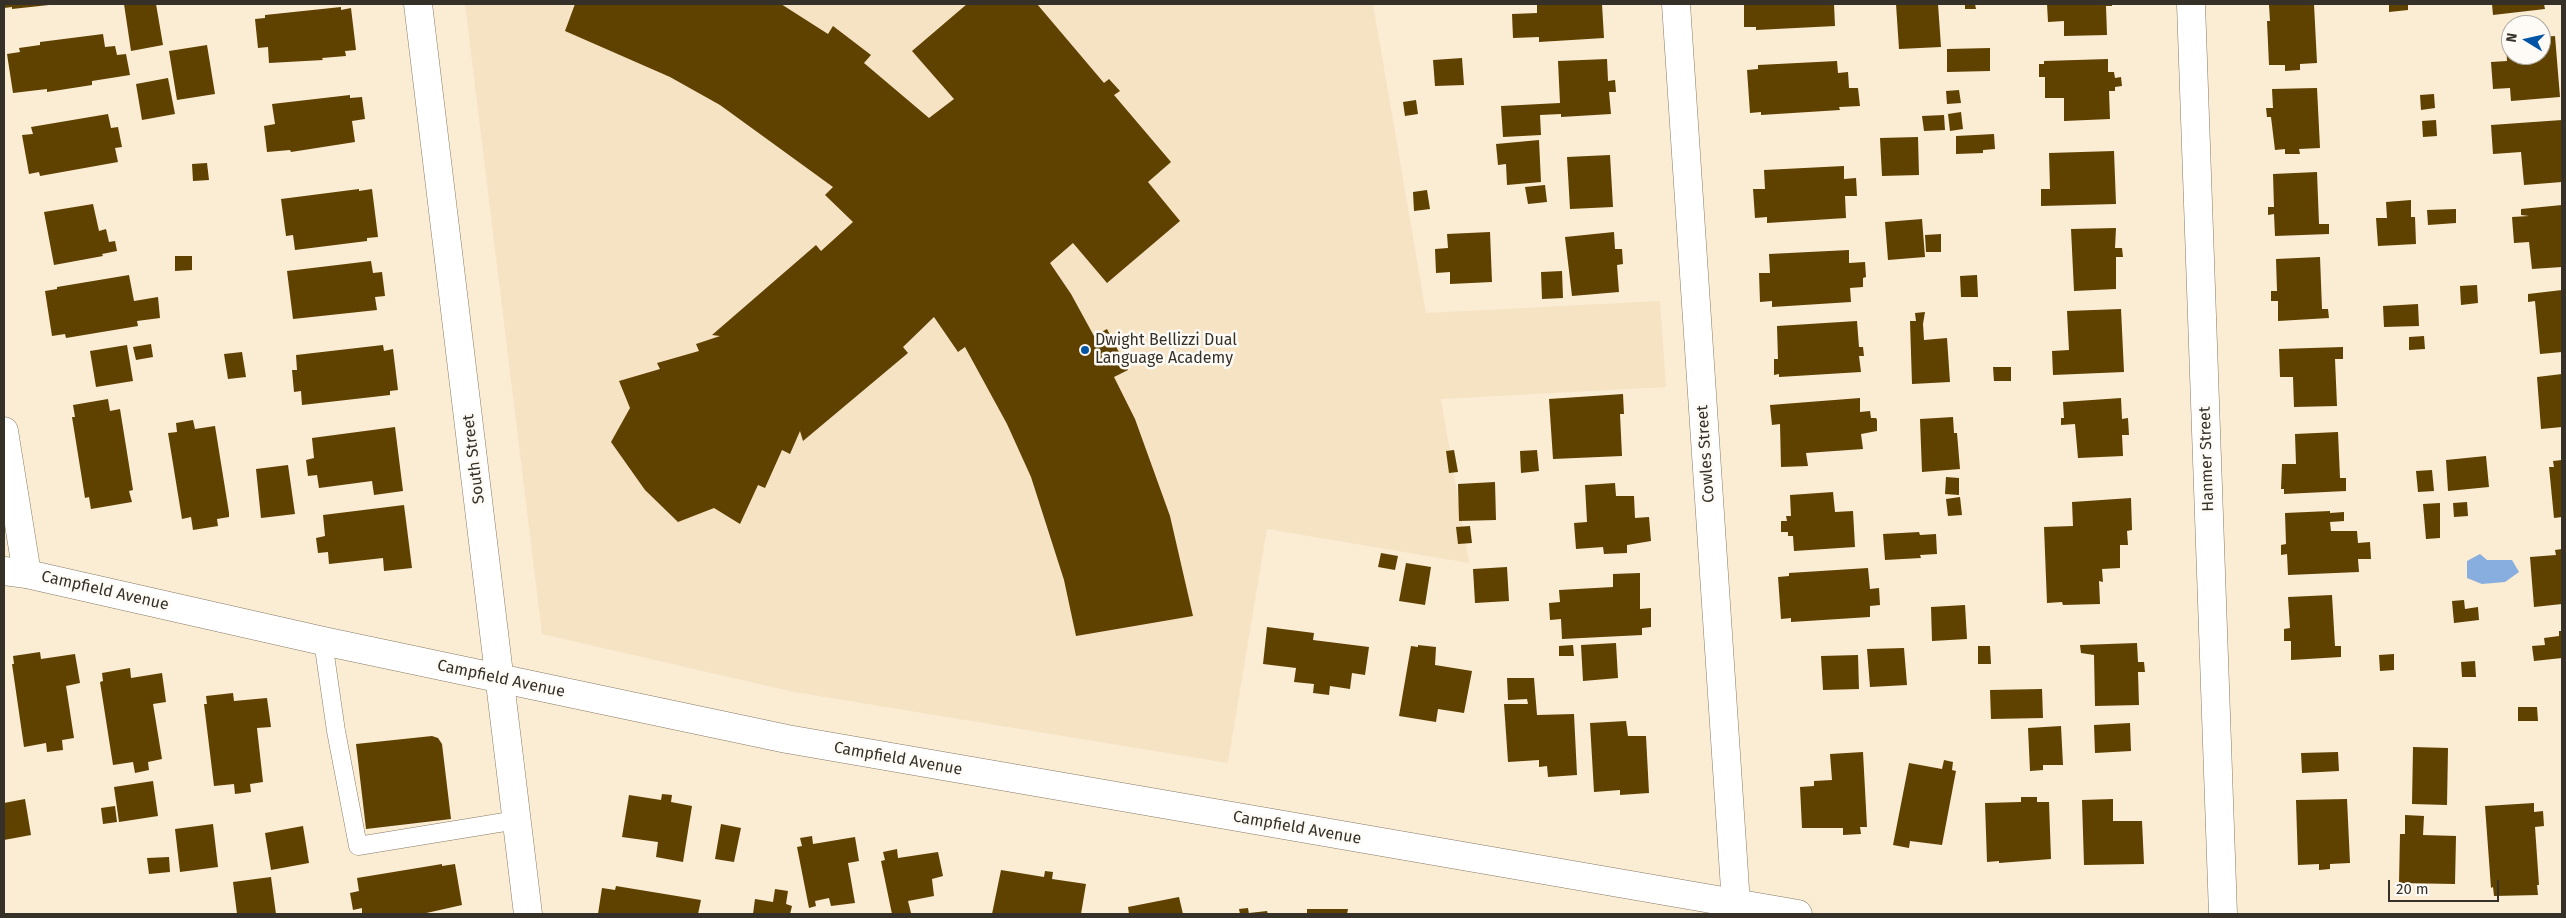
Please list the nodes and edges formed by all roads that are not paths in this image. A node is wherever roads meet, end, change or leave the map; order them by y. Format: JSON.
{"nodes":[{"id":1,"x":418,"y":4,"type":"edge"},
{"id":2,"x":1676,"y":4,"type":"edge"},
{"id":3,"x":2191,"y":4,"type":"edge"},
{"id":4,"x":4,"y":431,"type":"edge"},
{"id":5,"x":16,"y":572,"type":"edge"},
{"id":6,"x":323,"y":641,"type":"junction"},
{"id":7,"x":501,"y":679,"type":"junction"},
{"id":8,"x":518,"y":820,"type":"junction"},
{"id":9,"x":1736,"y":904,"type":"junction"},
{"id":10,"x":528,"y":914,"type":"edge"},
{"id":11,"x":1798,"y":914,"type":"edge"},
{"id":12,"x":2223,"y":914,"type":"edge"}],
"edges":[{"from":1,"to":7,"type":"street","name":"South Street"},
{"from":2,"to":9,"type":"street","name":"Cowles Street"},
{"from":3,"to":12,"type":"street","name":"Hanmer Street"},
{"from":4,"to":5,"type":"street"},
{"from":5,"to":6,"type":"street","name":"Campfield Avenue"},
{"from":6,"to":7,"type":"street","name":"Campfield Avenue"},
{"from":6,"to":8,"type":"lane"},
{"from":7,"to":8,"type":"street","name":"South Street"},
{"from":7,"to":9,"type":"street","name":"Campfield Avenue"},
{"from":8,"to":10,"type":"street","name":"South Street"},
{"from":9,"to":11,"type":"street","name":"Campfield Avenue"}]}
